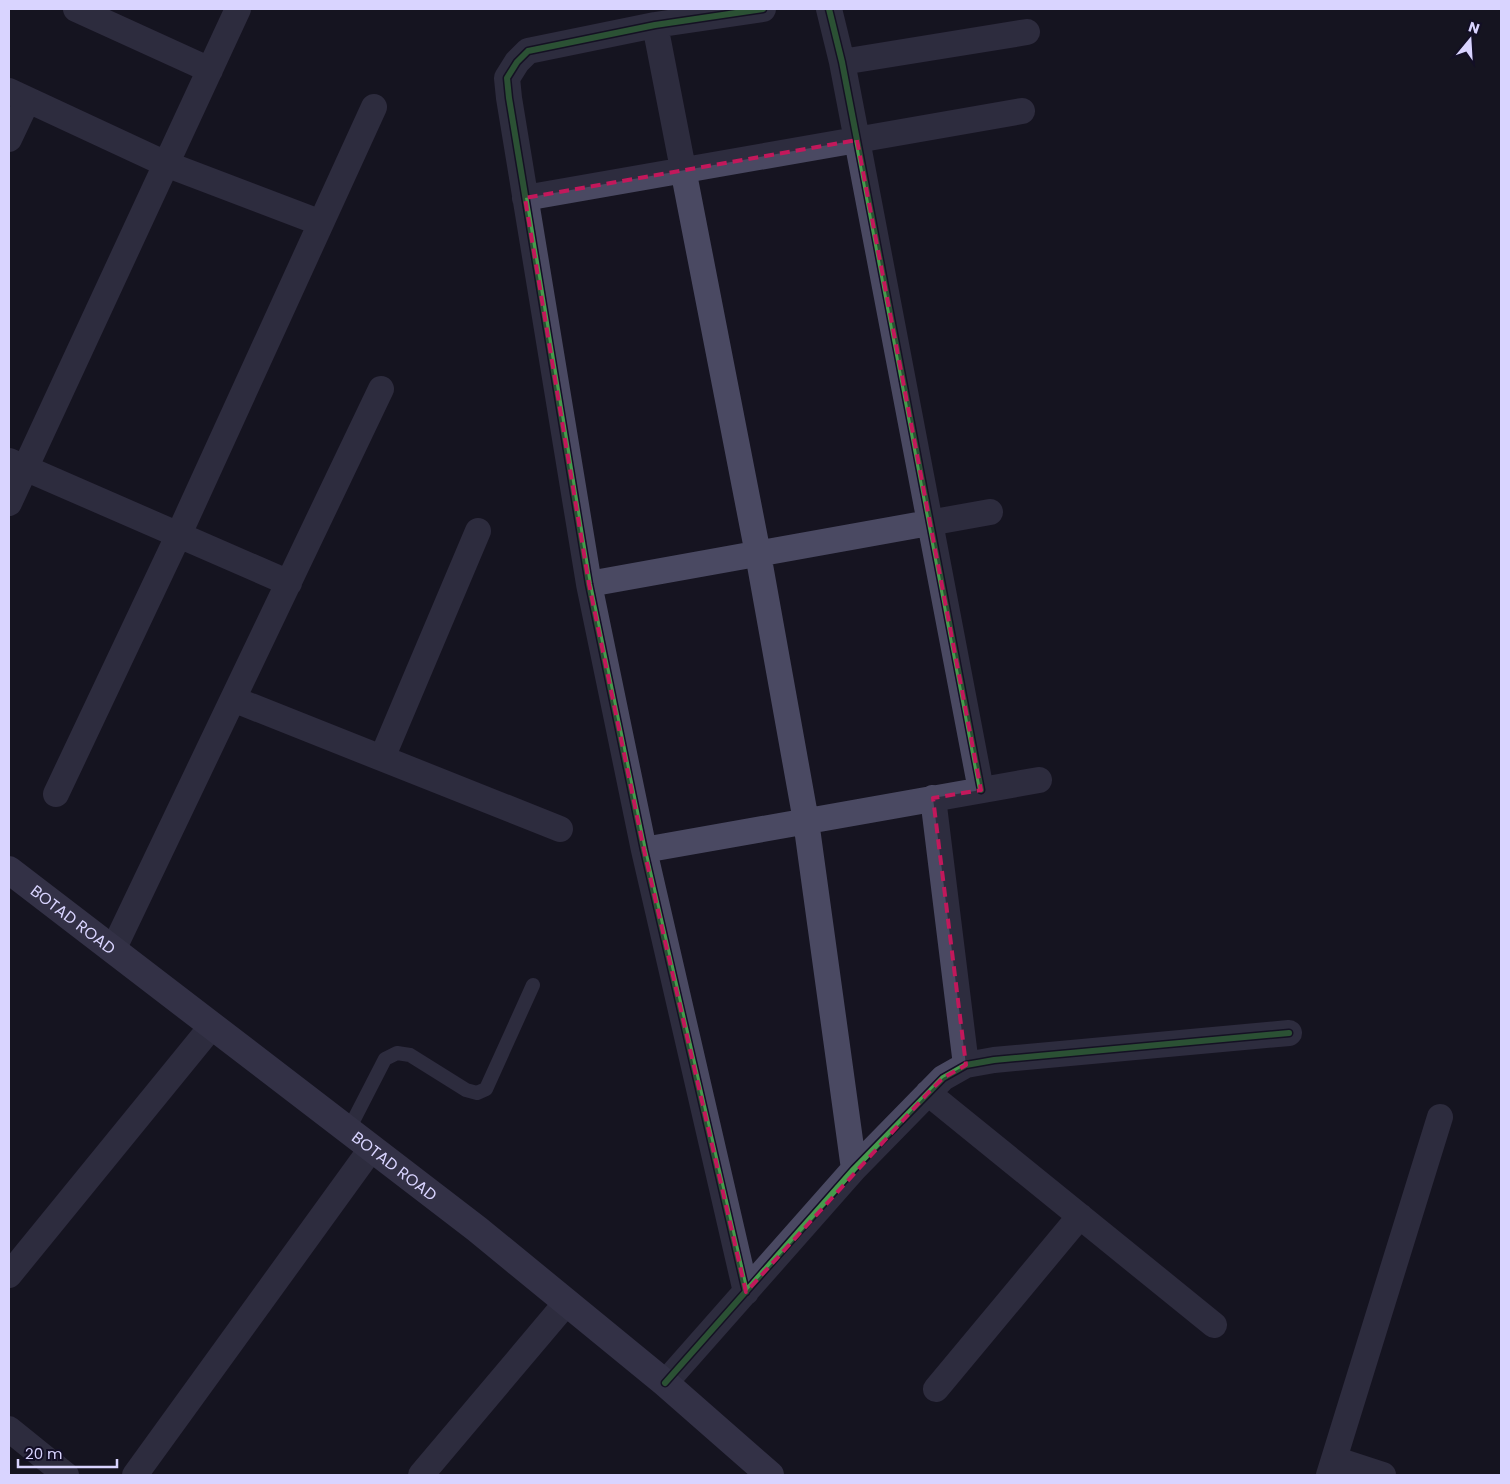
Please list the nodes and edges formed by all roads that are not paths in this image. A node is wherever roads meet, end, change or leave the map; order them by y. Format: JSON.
{"nodes":[{"id":1,"x":76,"y":9,"type":"edge"},
{"id":2,"x":238,"y":9,"type":"edge"},
{"id":3,"x":763,"y":9,"type":"edge"},
{"id":4,"x":829,"y":9,"type":"edge"},
{"id":5,"x":663,"y":19,"type":"edge"},
{"id":6,"x":1027,"y":32,"type":"dead end"},
{"id":7,"x":842,"y":62,"type":"junction"},
{"id":8,"x":210,"y":70,"type":"junction"},
{"id":9,"x":18,"y":96,"type":"edge"},
{"id":10,"x":374,"y":107,"type":"dead end"},
{"id":11,"x":1022,"y":111,"type":"dead end"},
{"id":12,"x":9,"y":139,"type":"edge"},
{"id":13,"x":857,"y":140,"type":"junction"},
{"id":14,"x":166,"y":164,"type":"junction"},
{"id":15,"x":683,"y":170,"type":"junction"},
{"id":16,"x":525,"y":198,"type":"junction"},
{"id":17,"x":321,"y":223,"type":"junction"},
{"id":18,"x":381,"y":389,"type":"dead end"},
{"id":19,"x":17,"y":464,"type":"edge"},
{"id":20,"x":9,"y":503,"type":"edge"},
{"id":21,"x":990,"y":512,"type":"dead end"},
{"id":22,"x":930,"y":523,"type":"junction"},
{"id":23,"x":478,"y":531,"type":"dead end"},
{"id":24,"x":179,"y":534,"type":"junction"},
{"id":25,"x":758,"y":554,"type":"junction"},
{"id":26,"x":289,"y":583,"type":"junction"},
{"id":27,"x":588,"y":584,"type":"junction"},
{"id":28,"x":233,"y":699,"type":"junction"},
{"id":29,"x":382,"y":758,"type":"junction"},
{"id":30,"x":1040,"y":780,"type":"dead end"},
{"id":31,"x":980,"y":790,"type":"junction"},
{"id":32,"x":56,"y":794,"type":"dead end"},
{"id":33,"x":933,"y":798,"type":"junction"},
{"id":34,"x":806,"y":821,"type":"junction"},
{"id":35,"x":560,"y":829,"type":"dead end"},
{"id":36,"x":644,"y":850,"type":"junction"},
{"id":37,"x":9,"y":870,"type":"edge"},
{"id":38,"x":113,"y":950,"type":"junction"},
{"id":39,"x":533,"y":985,"type":"dead end"},
{"id":40,"x":212,"y":1026,"type":"junction"},
{"id":41,"x":1288,"y":1033,"type":"dead end"},
{"id":42,"x":966,"y":1065,"type":"junction"},
{"id":43,"x":928,"y":1093,"type":"junction"},
{"id":44,"x":1440,"y":1117,"type":"dead end"},
{"id":45,"x":348,"y":1131,"type":"junction"},
{"id":46,"x":371,"y":1149,"type":"junction"},
{"id":47,"x":854,"y":1169,"type":"junction"},
{"id":48,"x":1080,"y":1216,"type":"junction"},
{"id":49,"x":9,"y":1275,"type":"edge"},
{"id":50,"x":746,"y":1292,"type":"junction"},
{"id":51,"x":567,"y":1302,"type":"junction"},
{"id":52,"x":1214,"y":1325,"type":"dead end"},
{"id":53,"x":665,"y":1383,"type":"junction"},
{"id":54,"x":936,"y":1389,"type":"dead end"},
{"id":55,"x":9,"y":1429,"type":"edge"},
{"id":56,"x":1332,"y":1467,"type":"edge"},
{"id":57,"x":66,"y":1475,"type":"edge"},
{"id":58,"x":135,"y":1475,"type":"edge"},
{"id":59,"x":421,"y":1475,"type":"edge"},
{"id":60,"x":770,"y":1475,"type":"edge"},
{"id":61,"x":1383,"y":1475,"type":"edge"}],
"edges":[{"from":1,"to":8,"type":"street"},
{"from":2,"to":8,"type":"street"},
{"from":3,"to":5,"type":"street"},
{"from":4,"to":7,"type":"street"},
{"from":5,"to":15,"type":"street"},
{"from":5,"to":16,"type":"street"},
{"from":6,"to":7,"type":"street"},
{"from":7,"to":13,"type":"street"},
{"from":8,"to":14,"type":"street"},
{"from":9,"to":12,"type":"street"},
{"from":9,"to":14,"type":"street"},
{"from":10,"to":17,"type":"street"},
{"from":11,"to":13,"type":"street"},
{"from":13,"to":15,"type":"street"},
{"from":13,"to":22,"type":"street"},
{"from":14,"to":17,"type":"street"},
{"from":14,"to":19,"type":"street"},
{"from":15,"to":16,"type":"street"},
{"from":15,"to":25,"type":"street"},
{"from":16,"to":27,"type":"street"},
{"from":17,"to":24,"type":"street"},
{"from":18,"to":26,"type":"street"},
{"from":19,"to":20,"type":"street"},
{"from":19,"to":24,"type":"street"},
{"from":21,"to":22,"type":"street"},
{"from":22,"to":25,"type":"street"},
{"from":22,"to":31,"type":"street"},
{"from":23,"to":29,"type":"street"},
{"from":24,"to":26,"type":"street"},
{"from":24,"to":32,"type":"street"},
{"from":25,"to":27,"type":"street"},
{"from":25,"to":34,"type":"street"},
{"from":26,"to":28,"type":"street"},
{"from":27,"to":36,"type":"street"},
{"from":28,"to":29,"type":"street"},
{"from":28,"to":38,"type":"street"},
{"from":29,"to":35,"type":"street"},
{"from":30,"to":31,"type":"street"},
{"from":31,"to":33,"type":"street"},
{"from":33,"to":34,"type":"street"},
{"from":33,"to":42,"type":"street"},
{"from":34,"to":36,"type":"street"},
{"from":34,"to":47,"type":"street"},
{"from":36,"to":50,"type":"street"},
{"from":37,"to":38,"type":"main road","name":"BOTAD ROAD"},
{"from":38,"to":40,"type":"main road","name":"BOTAD ROAD"},
{"from":39,"to":45,"type":"lane"},
{"from":40,"to":45,"type":"main road","name":"BOTAD ROAD"},
{"from":40,"to":49,"type":"street"},
{"from":41,"to":42,"type":"street"},
{"from":42,"to":43,"type":"street"},
{"from":43,"to":47,"type":"street"},
{"from":43,"to":48,"type":"street"},
{"from":44,"to":56,"type":"street"},
{"from":45,"to":46,"type":"main road","name":"BOTAD ROAD"},
{"from":46,"to":51,"type":"main road","name":"BOTAD ROAD"},
{"from":46,"to":58,"type":"street"},
{"from":47,"to":50,"type":"street"},
{"from":48,"to":52,"type":"street"},
{"from":48,"to":54,"type":"street"},
{"from":50,"to":53,"type":"street"},
{"from":51,"to":53,"type":"main road","name":"BOTAD ROAD"},
{"from":51,"to":59,"type":"street"},
{"from":53,"to":60,"type":"main road","name":"BOTAD ROAD"},
{"from":55,"to":57,"type":"street"},
{"from":56,"to":61,"type":"street"}]}
